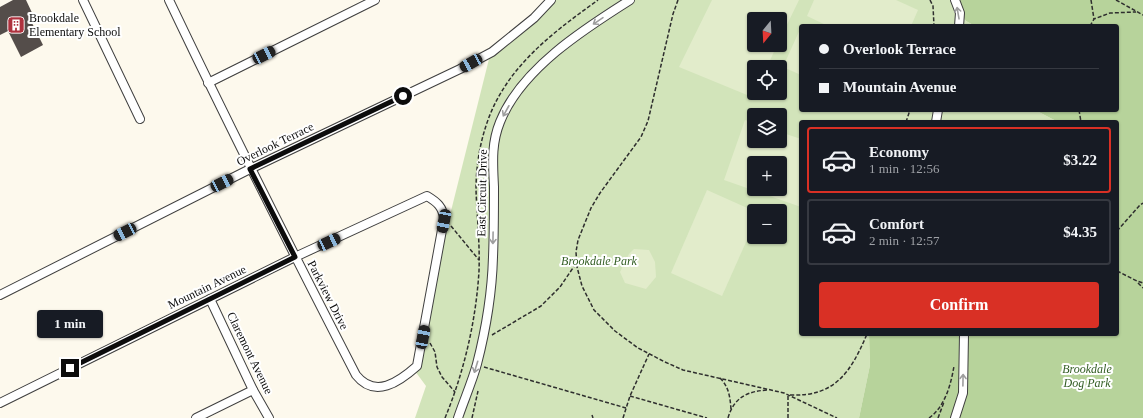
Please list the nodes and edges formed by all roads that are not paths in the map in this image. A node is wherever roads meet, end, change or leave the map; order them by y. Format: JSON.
{"nodes":[{"id":1,"x":82,"y":0,"type":"edge"},
{"id":2,"x":168,"y":0,"type":"edge"},
{"id":3,"x":374,"y":0,"type":"edge"},
{"id":4,"x":551,"y":0,"type":"edge"},
{"id":5,"x":630,"y":0,"type":"edge"},
{"id":6,"x":955,"y":0,"type":"edge"},
{"id":7,"x":959,"y":24,"type":"edge"},
{"id":8,"x":208,"y":83,"type":"junction"},
{"id":9,"x":140,"y":119,"type":"dead end"},
{"id":10,"x":250,"y":169,"type":"junction"},
{"id":11,"x":427,"y":196,"type":"joint"},
{"id":12,"x":295,"y":257,"type":"junction"},
{"id":13,"x":0,"y":295,"type":"edge"},
{"id":14,"x":210,"y":299,"type":"junction"},
{"id":15,"x":964,"y":336,"type":"edge"},
{"id":16,"x":253,"y":390,"type":"junction"},
{"id":17,"x":0,"y":403,"type":"edge"},
{"id":18,"x":196,"y":418,"type":"edge"},
{"id":19,"x":269,"y":418,"type":"edge"},
{"id":20,"x":458,"y":418,"type":"edge"},
{"id":21,"x":956,"y":418,"type":"edge"}],
"edges":[{"from":1,"to":9,"type":"street"},
{"from":2,"to":8,"type":"street","name":"Parkview Drive"},
{"from":3,"to":8,"type":"street"},
{"from":4,"to":10,"type":"street","name":"Overlook Terrace"},
{"from":5,"to":20,"type":"street","name":"East Circuit Drive","one_way":true},
{"from":7,"to":6,"type":"street","one_way":true},
{"from":8,"to":10,"type":"street","name":"Parkview Drive"},
{"from":10,"to":12,"type":"street","name":"Parkview Drive"},
{"from":10,"to":13,"type":"street","name":"Overlook Terrace"},
{"from":11,"to":12,"type":"street","name":"Mountain Avenue"},
{"from":11,"to":12,"type":"street","name":"Parkview Drive"},
{"from":12,"to":14,"type":"street","name":"Mountain Avenue"},
{"from":14,"to":16,"type":"street","name":"Claremont Avenue"},
{"from":14,"to":17,"type":"street","name":"Mountain Avenue"},
{"from":21,"to":15,"type":"street","one_way":true},
{"from":16,"to":18,"type":"street"},
{"from":16,"to":19,"type":"street","name":"Claremont Avenue"}]}
